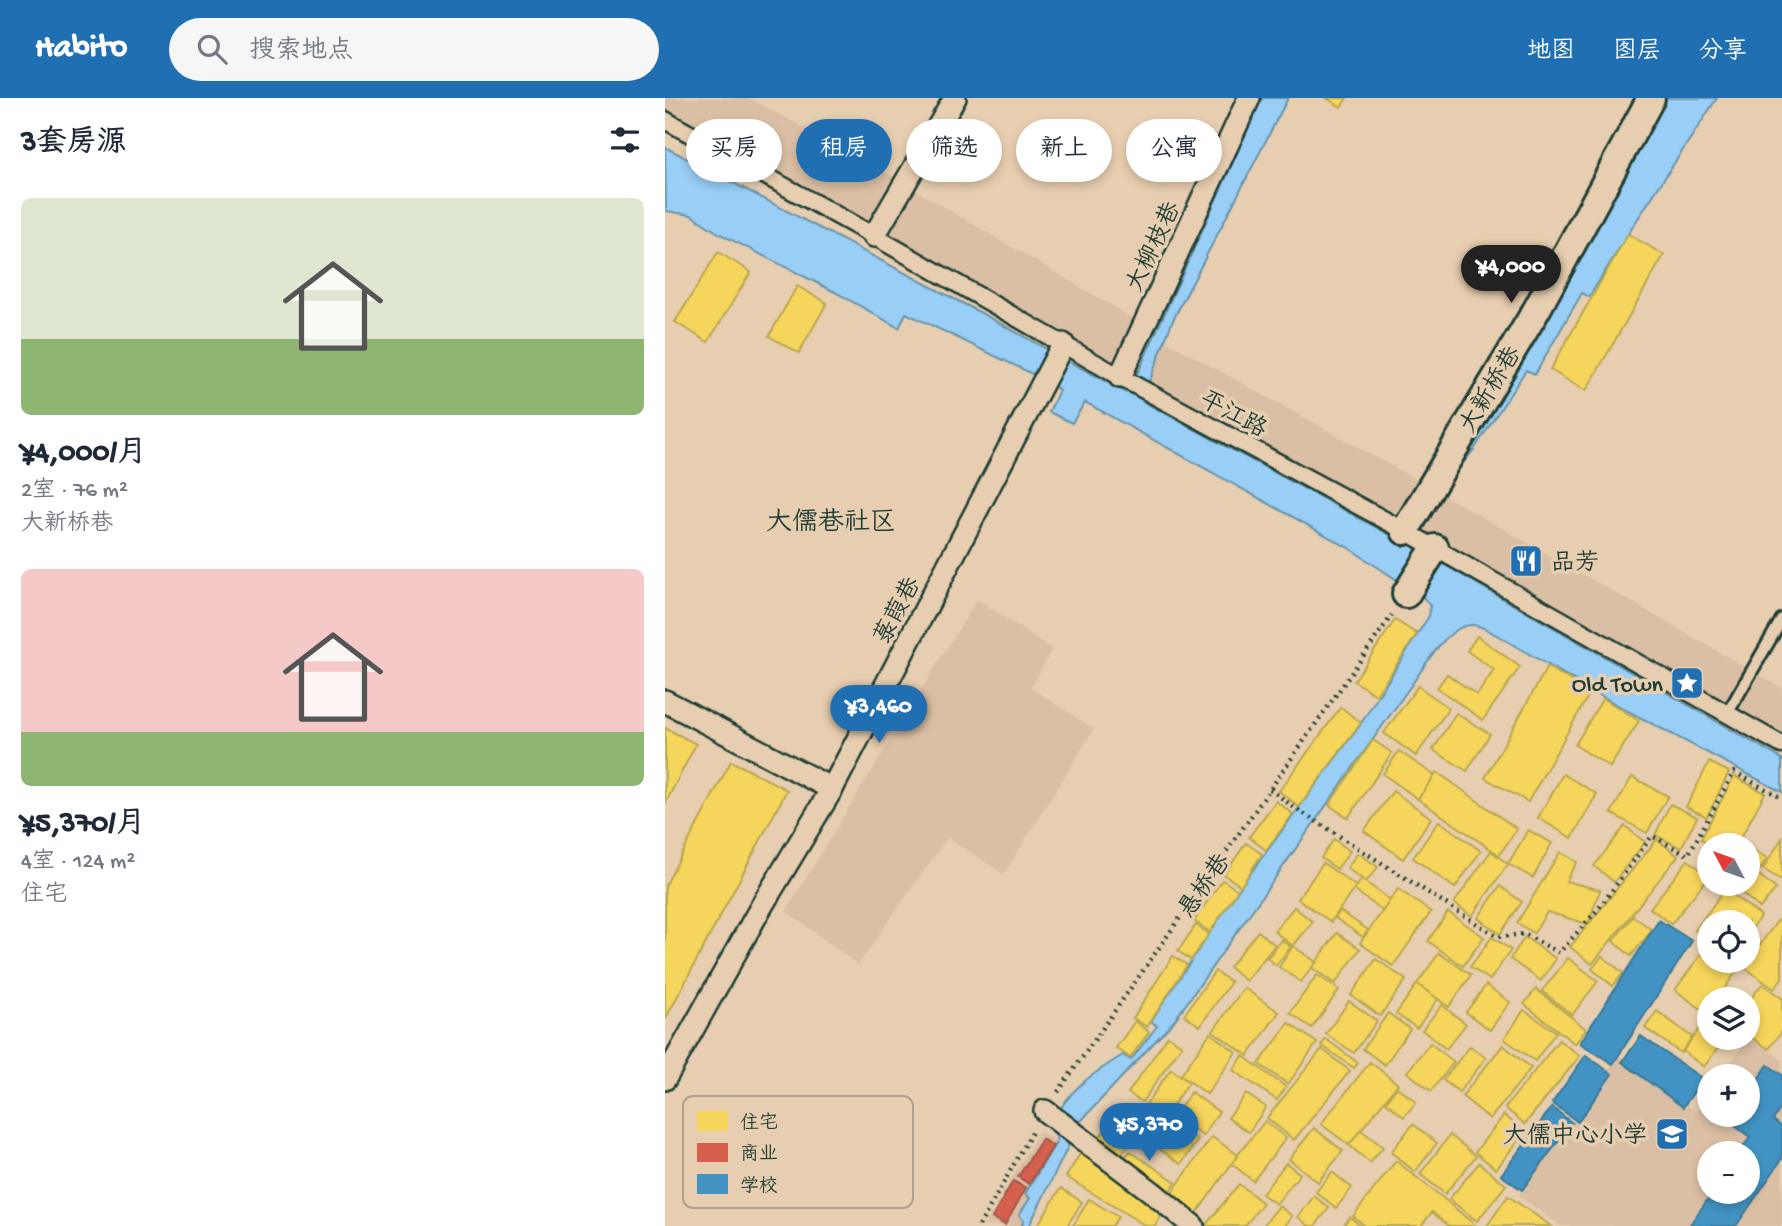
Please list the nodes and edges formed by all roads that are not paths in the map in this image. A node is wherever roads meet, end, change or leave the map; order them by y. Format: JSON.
{"nodes":[{"id":1,"x":955,"y":98,"type":"edge"},
{"id":2,"x":1249,"y":98,"type":"edge"},
{"id":3,"x":1651,"y":98,"type":"edge"},
{"id":4,"x":665,"y":120,"type":"edge"},
{"id":5,"x":874,"y":236,"type":"junction"},
{"id":6,"x":1061,"y":348,"type":"junction"},
{"id":7,"x":1125,"y":380,"type":"junction"},
{"id":8,"x":1420,"y":541,"type":"junction"},
{"id":9,"x":1406,"y":594,"type":"road end"},
{"id":10,"x":1782,"y":619,"type":"edge"},
{"id":11,"x":665,"y":701,"type":"edge"},
{"id":12,"x":1727,"y":714,"type":"junction"},
{"id":13,"x":1782,"y":745,"type":"edge"},
{"id":14,"x":832,"y":789,"type":"junction"},
{"id":15,"x":665,"y":1079,"type":"edge"},
{"id":16,"x":1048,"y":1114,"type":"road end"},
{"id":17,"x":1193,"y":1226,"type":"edge"}],
"edges":[{"from":1,"to":5,"type":"street"},
{"from":2,"to":7,"type":"street","name":"大柳枝巷"},
{"from":3,"to":8,"type":"street","name":"大新桥巷"},
{"from":4,"to":5,"type":"street","name":"平江路"},
{"from":5,"to":6,"type":"street","name":"平江路"},
{"from":6,"to":7,"type":"street","name":"平江路"},
{"from":6,"to":14,"type":"street","name":"菉葭巷"},
{"from":7,"to":8,"type":"street","name":"平江路"},
{"from":8,"to":9,"type":"street"},
{"from":8,"to":12,"type":"street","name":"平江路"},
{"from":10,"to":12,"type":"lane"},
{"from":11,"to":14,"type":"street"},
{"from":12,"to":13,"type":"street","name":"平江路"},
{"from":14,"to":15,"type":"street","name":"菉葭巷"},
{"from":16,"to":17,"type":"street"}]}
